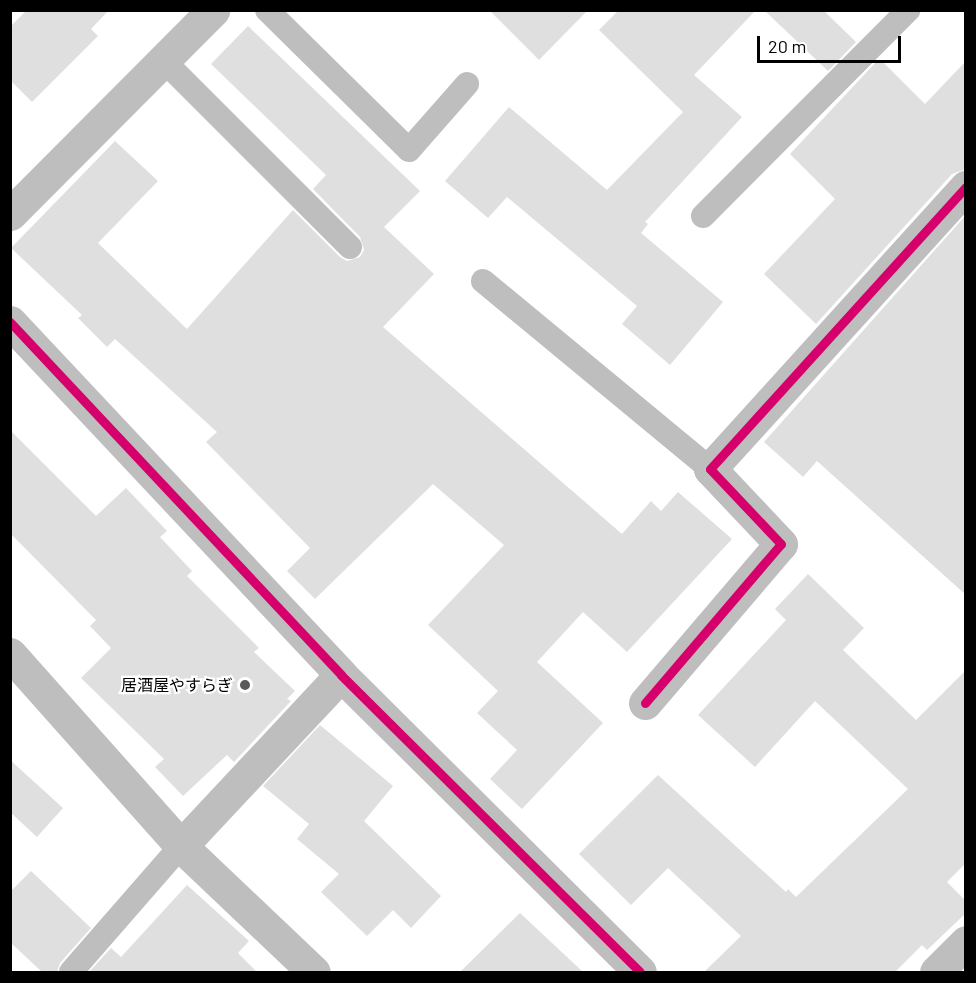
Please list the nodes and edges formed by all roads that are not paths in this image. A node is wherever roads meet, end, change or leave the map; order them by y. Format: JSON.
{"nodes":[{"id":1,"x":213,"y":10,"type":"edge"},
{"id":2,"x":267,"y":10,"type":"edge"},
{"id":3,"x":908,"y":10,"type":"edge"},
{"id":4,"x":164,"y":61,"type":"junction"},
{"id":5,"x":468,"y":84,"type":"dead end"},
{"id":6,"x":966,"y":187,"type":"edge"},
{"id":7,"x":10,"y":214,"type":"edge"},
{"id":8,"x":703,"y":216,"type":"dead end"},
{"id":9,"x":350,"y":247,"type":"dead end"},
{"id":10,"x":483,"y":281,"type":"dead end"},
{"id":11,"x":10,"y":322,"type":"edge"},
{"id":12,"x":710,"y":469,"type":"junction"},
{"id":13,"x":10,"y":654,"type":"edge"},
{"id":14,"x":341,"y":675,"type":"junction"},
{"id":15,"x":645,"y":703,"type":"dead end"},
{"id":16,"x":181,"y":846,"type":"junction"},
{"id":17,"x":966,"y":942,"type":"edge"},
{"id":18,"x":71,"y":972,"type":"edge"},
{"id":19,"x":314,"y":972,"type":"edge"},
{"id":20,"x":640,"y":972,"type":"edge"},
{"id":21,"x":936,"y":972,"type":"edge"}],
"edges":[{"from":1,"to":4,"type":"street"},
{"from":2,"to":5,"type":"lane"},
{"from":3,"to":8,"type":"lane"},
{"from":4,"to":7,"type":"street"},
{"from":4,"to":9,"type":"lane"},
{"from":6,"to":12,"type":"street"},
{"from":10,"to":12,"type":"lane"},
{"from":11,"to":14,"type":"street"},
{"from":12,"to":15,"type":"street"},
{"from":13,"to":16,"type":"street"},
{"from":14,"to":16,"type":"street"},
{"from":14,"to":20,"type":"street"},
{"from":16,"to":18,"type":"lane"},
{"from":16,"to":19,"type":"street"},
{"from":17,"to":21,"type":"street"}]}
